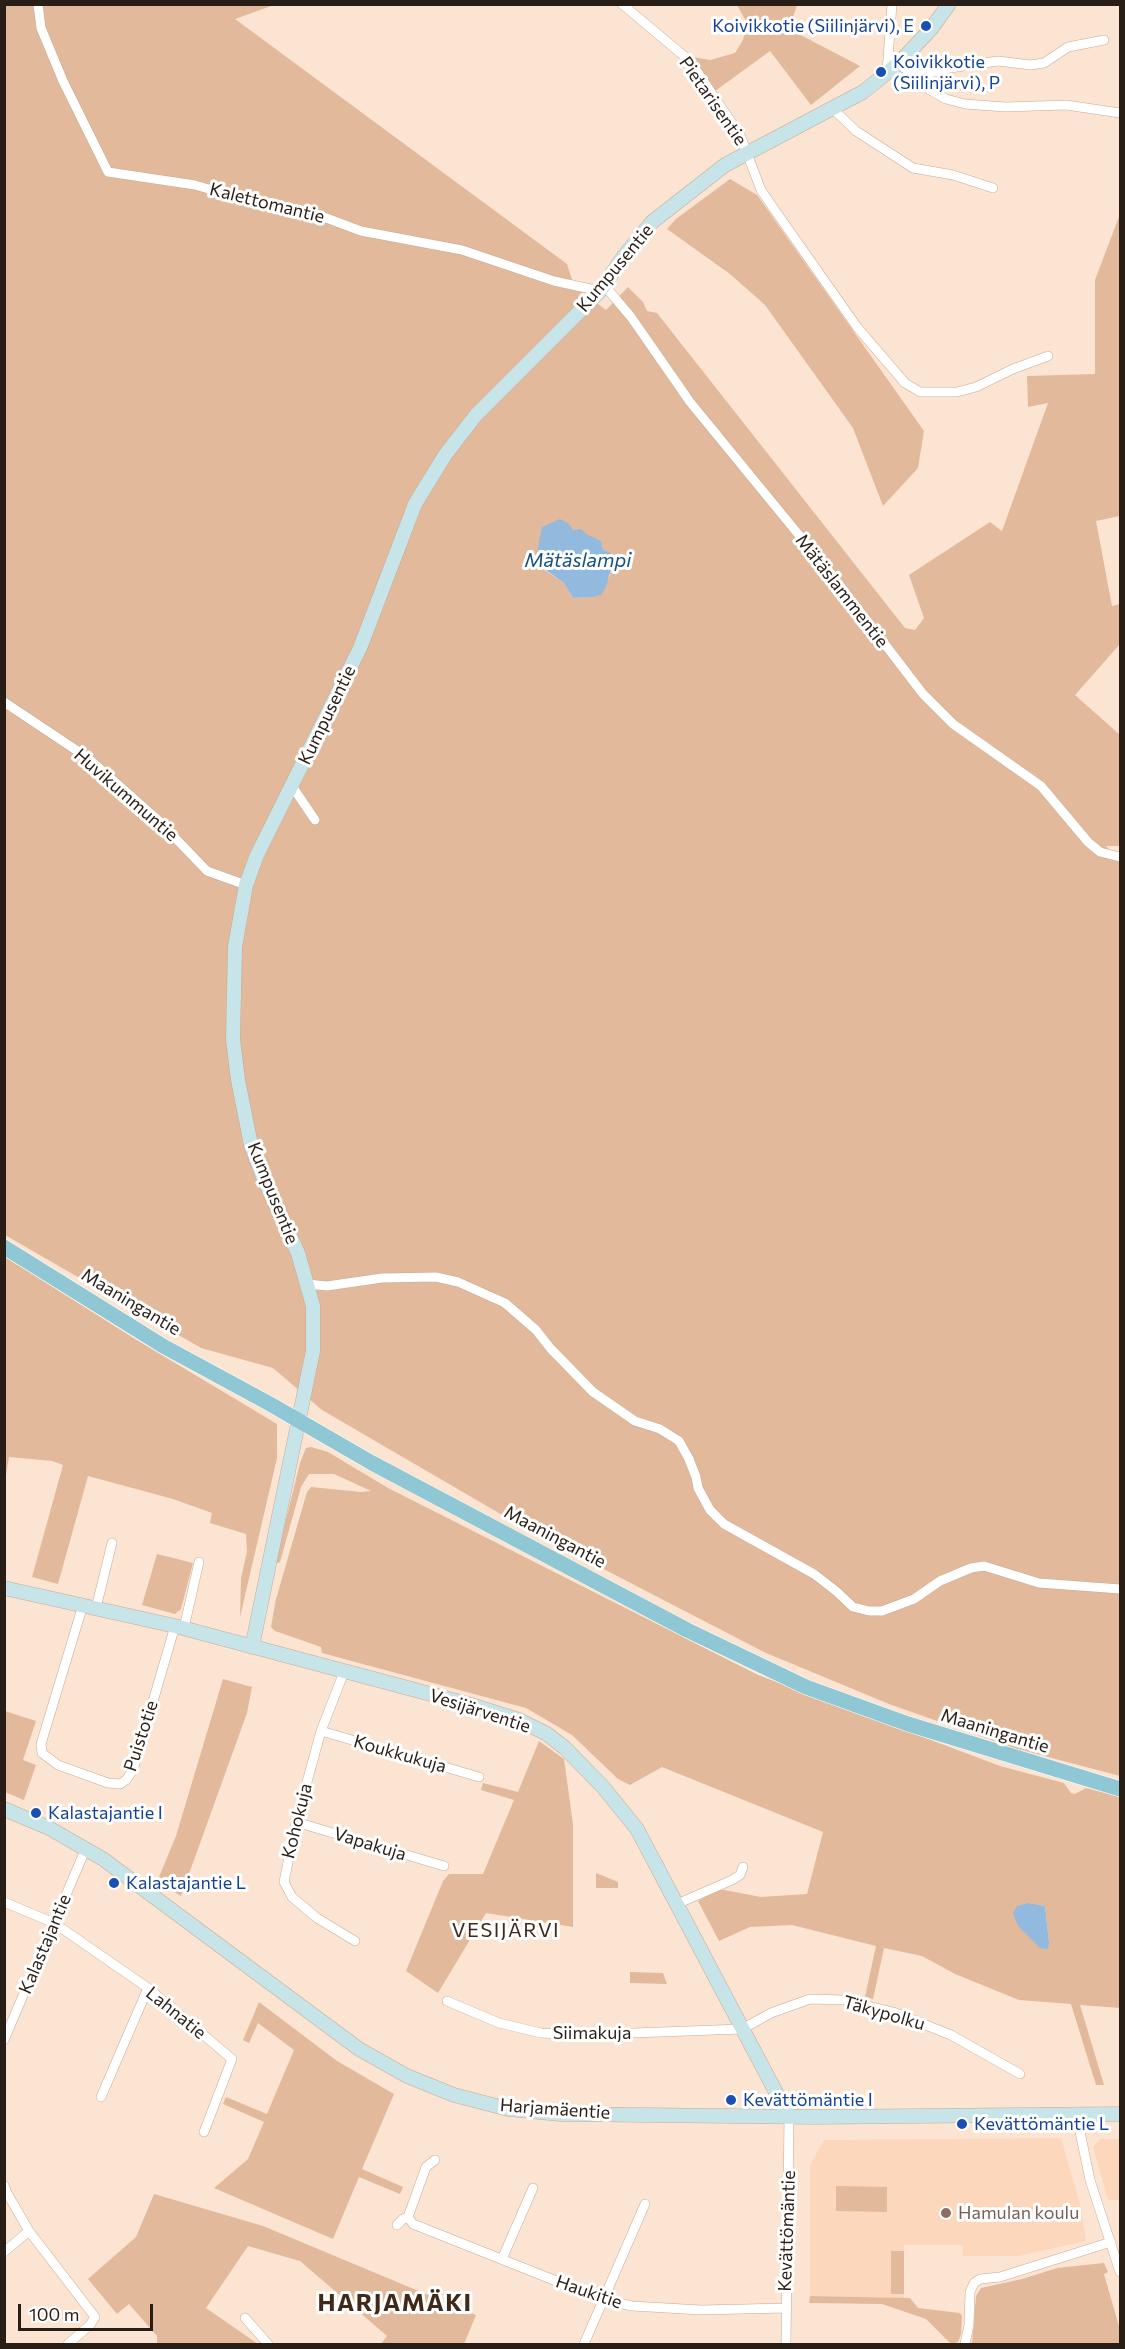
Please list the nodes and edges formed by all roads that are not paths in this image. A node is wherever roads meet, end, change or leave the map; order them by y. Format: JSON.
{"nodes":[{"id":1,"x":38,"y":4,"type":"edge"},
{"id":2,"x":622,"y":4,"type":"edge"},
{"id":3,"x":892,"y":4,"type":"edge"},
{"id":4,"x":949,"y":4,"type":"edge"},
{"id":5,"x":1104,"y":40,"type":"dead end"},
{"id":6,"x":892,"y":68,"type":"junction"},
{"id":7,"x":916,"y":76,"type":"junction"},
{"id":8,"x":833,"y":109,"type":"junction"},
{"id":9,"x":1120,"y":113,"type":"edge"},
{"id":10,"x":748,"y":152,"type":"junction"},
{"id":11,"x":993,"y":188,"type":"dead end"},
{"id":12,"x":602,"y":288,"type":"junction"},
{"id":13,"x":1048,"y":356,"type":"dead end"},
{"id":14,"x":4,"y":702,"type":"edge"},
{"id":15,"x":292,"y":786,"type":"junction"},
{"id":16,"x":315,"y":819,"type":"dead end"},
{"id":17,"x":1119,"y":857,"type":"edge"},
{"id":18,"x":246,"y":885,"type":"junction"},
{"id":19,"x":4,"y":1247,"type":"edge"},
{"id":20,"x":307,"y":1284,"type":"junction"},
{"id":21,"x":300,"y":1421,"type":"junction"},
{"id":22,"x":112,"y":1543,"type":"dead end"},
{"id":23,"x":199,"y":1562,"type":"dead end"},
{"id":24,"x":4,"y":1588,"type":"edge"},
{"id":25,"x":1120,"y":1588,"type":"edge"},
{"id":26,"x":89,"y":1606,"type":"junction"},
{"id":27,"x":179,"y":1627,"type":"junction"},
{"id":28,"x":252,"y":1647,"type":"junction"},
{"id":29,"x":344,"y":1672,"type":"junction"},
{"id":30,"x":321,"y":1731,"type":"junction"},
{"id":31,"x":479,"y":1777,"type":"dead end"},
{"id":32,"x":1120,"y":1789,"type":"edge"},
{"id":33,"x":4,"y":1809,"type":"edge"},
{"id":34,"x":296,"y":1822,"type":"junction"},
{"id":35,"x":86,"y":1848,"type":"junction"},
{"id":36,"x":444,"y":1866,"type":"dead end"},
{"id":37,"x":743,"y":1867,"type":"dead end"},
{"id":38,"x":4,"y":1902,"type":"edge"},
{"id":39,"x":677,"y":1904,"type":"junction"},
{"id":40,"x":54,"y":1923,"type":"junction"},
{"id":41,"x":355,"y":1941,"type":"dead end"},
{"id":42,"x":148,"y":1988,"type":"junction"},
{"id":43,"x":447,"y":2001,"type":"dead end"},
{"id":44,"x":742,"y":2029,"type":"junction"},
{"id":45,"x":4,"y":2040,"type":"edge"},
{"id":46,"x":1020,"y":2074,"type":"dead end"},
{"id":47,"x":101,"y":2097,"type":"dead end"},
{"id":48,"x":1120,"y":2114,"type":"edge"},
{"id":49,"x":1081,"y":2116,"type":"junction"},
{"id":50,"x":789,"y":2117,"type":"junction"},
{"id":51,"x":204,"y":2132,"type":"dead end"},
{"id":52,"x":435,"y":2160,"type":"dead end"},
{"id":53,"x":4,"y":2186,"type":"edge"},
{"id":54,"x":533,"y":2188,"type":"dead end"},
{"id":55,"x":645,"y":2204,"type":"dead end"},
{"id":56,"x":408,"y":2217,"type":"junction"},
{"id":57,"x":397,"y":2225,"type":"dead end"},
{"id":58,"x":28,"y":2231,"type":"junction"},
{"id":59,"x":1111,"y":2242,"type":"junction"},
{"id":60,"x":4,"y":2252,"type":"edge"},
{"id":61,"x":502,"y":2259,"type":"junction"},
{"id":62,"x":1120,"y":2272,"type":"edge"},
{"id":63,"x":604,"y":2300,"type":"junction"},
{"id":64,"x":785,"y":2308,"type":"junction"},
{"id":65,"x":245,"y":2318,"type":"dead end"},
{"id":66,"x":68,"y":2344,"type":"edge"},
{"id":67,"x":268,"y":2344,"type":"edge"},
{"id":68,"x":584,"y":2344,"type":"edge"},
{"id":69,"x":786,"y":2344,"type":"edge"},
{"id":70,"x":965,"y":2344,"type":"edge"}],
"edges":[{"from":1,"to":12,"type":"street","name":"Kalettomantie"},
{"from":2,"to":10,"type":"street","name":"Pietarisentie"},
{"from":3,"to":6,"type":"street"},
{"from":4,"to":6,"type":"street","name":"Kumpusentie"},
{"from":5,"to":7,"type":"street"},
{"from":6,"to":7,"type":"street"},
{"from":6,"to":8,"type":"street","name":"Kumpusentie"},
{"from":7,"to":9,"type":"street"},
{"from":8,"to":10,"type":"street","name":"Kumpusentie"},
{"from":8,"to":11,"type":"street"},
{"from":10,"to":12,"type":"street","name":"Kumpusentie"},
{"from":10,"to":13,"type":"street","name":"Pietarisentie"},
{"from":12,"to":15,"type":"street","name":"Kumpusentie"},
{"from":12,"to":17,"type":"street","name":"Mätäslammentie"},
{"from":14,"to":18,"type":"street","name":"Huvikummuntie"},
{"from":15,"to":16,"type":"street"},
{"from":15,"to":18,"type":"street","name":"Kumpusentie"},
{"from":18,"to":20,"type":"street","name":"Kumpusentie"},
{"from":19,"to":21,"type":"main road","name":"Maaningantie"},
{"from":20,"to":21,"type":"street","name":"Kumpusentie"},
{"from":20,"to":25,"type":"street"},
{"from":21,"to":28,"type":"street","name":"Kumpusentie"},
{"from":21,"to":32,"type":"main road","name":"Maaningantie"},
{"from":22,"to":26,"type":"street"},
{"from":23,"to":27,"type":"street"},
{"from":24,"to":26,"type":"street","name":"Vesijärventie"},
{"from":26,"to":27,"type":"street","name":"Vesijärventie"},
{"from":26,"to":27,"type":"street","name":"Puistotie"},
{"from":27,"to":28,"type":"street","name":"Vesijärventie"},
{"from":28,"to":29,"type":"street","name":"Vesijärventie"},
{"from":29,"to":30,"type":"street","name":"Kohokuja"},
{"from":29,"to":39,"type":"street","name":"Vesijärventie"},
{"from":30,"to":31,"type":"street","name":"Koukkukuja"},
{"from":30,"to":34,"type":"street","name":"Kohokuja"},
{"from":33,"to":35,"type":"street","name":"Harjamäentie"},
{"from":34,"to":36,"type":"street","name":"Vapakuja"},
{"from":34,"to":41,"type":"street","name":"Kohokuja"},
{"from":35,"to":40,"type":"street","name":"Kalastajantie"},
{"from":35,"to":50,"type":"street","name":"Harjamäentie"},
{"from":37,"to":39,"type":"street"},
{"from":38,"to":40,"type":"street","name":"Lahnatie"},
{"from":39,"to":44,"type":"street","name":"Vesijärventie"},
{"from":40,"to":42,"type":"street","name":"Lahnatie"},
{"from":40,"to":45,"type":"street","name":"Kalastajantie"},
{"from":42,"to":47,"type":"street"},
{"from":42,"to":51,"type":"street","name":"Lahnatie"},
{"from":43,"to":44,"type":"street","name":"Siimakuja"},
{"from":44,"to":46,"type":"street","name":"Täkypolku"},
{"from":44,"to":50,"type":"street","name":"Vesijärventie"},
{"from":48,"to":49,"type":"street","name":"Harjamäentie"},
{"from":49,"to":50,"type":"street","name":"Harjamäentie"},
{"from":49,"to":59,"type":"street"},
{"from":50,"to":64,"type":"street","name":"Kevättömäntie"},
{"from":52,"to":56,"type":"street"},
{"from":53,"to":58,"type":"street"},
{"from":54,"to":61,"type":"street"},
{"from":55,"to":63,"type":"street"},
{"from":56,"to":57,"type":"street"},
{"from":56,"to":61,"type":"street","name":"Haukitie"},
{"from":58,"to":60,"type":"street"},
{"from":58,"to":66,"type":"street"},
{"from":59,"to":62,"type":"street"},
{"from":59,"to":70,"type":"street"},
{"from":61,"to":63,"type":"street","name":"Haukitie"},
{"from":63,"to":64,"type":"street","name":"Haukitie"},
{"from":63,"to":68,"type":"street"},
{"from":64,"to":69,"type":"street","name":"Kevättömäntie"},
{"from":65,"to":67,"type":"street"}]}
